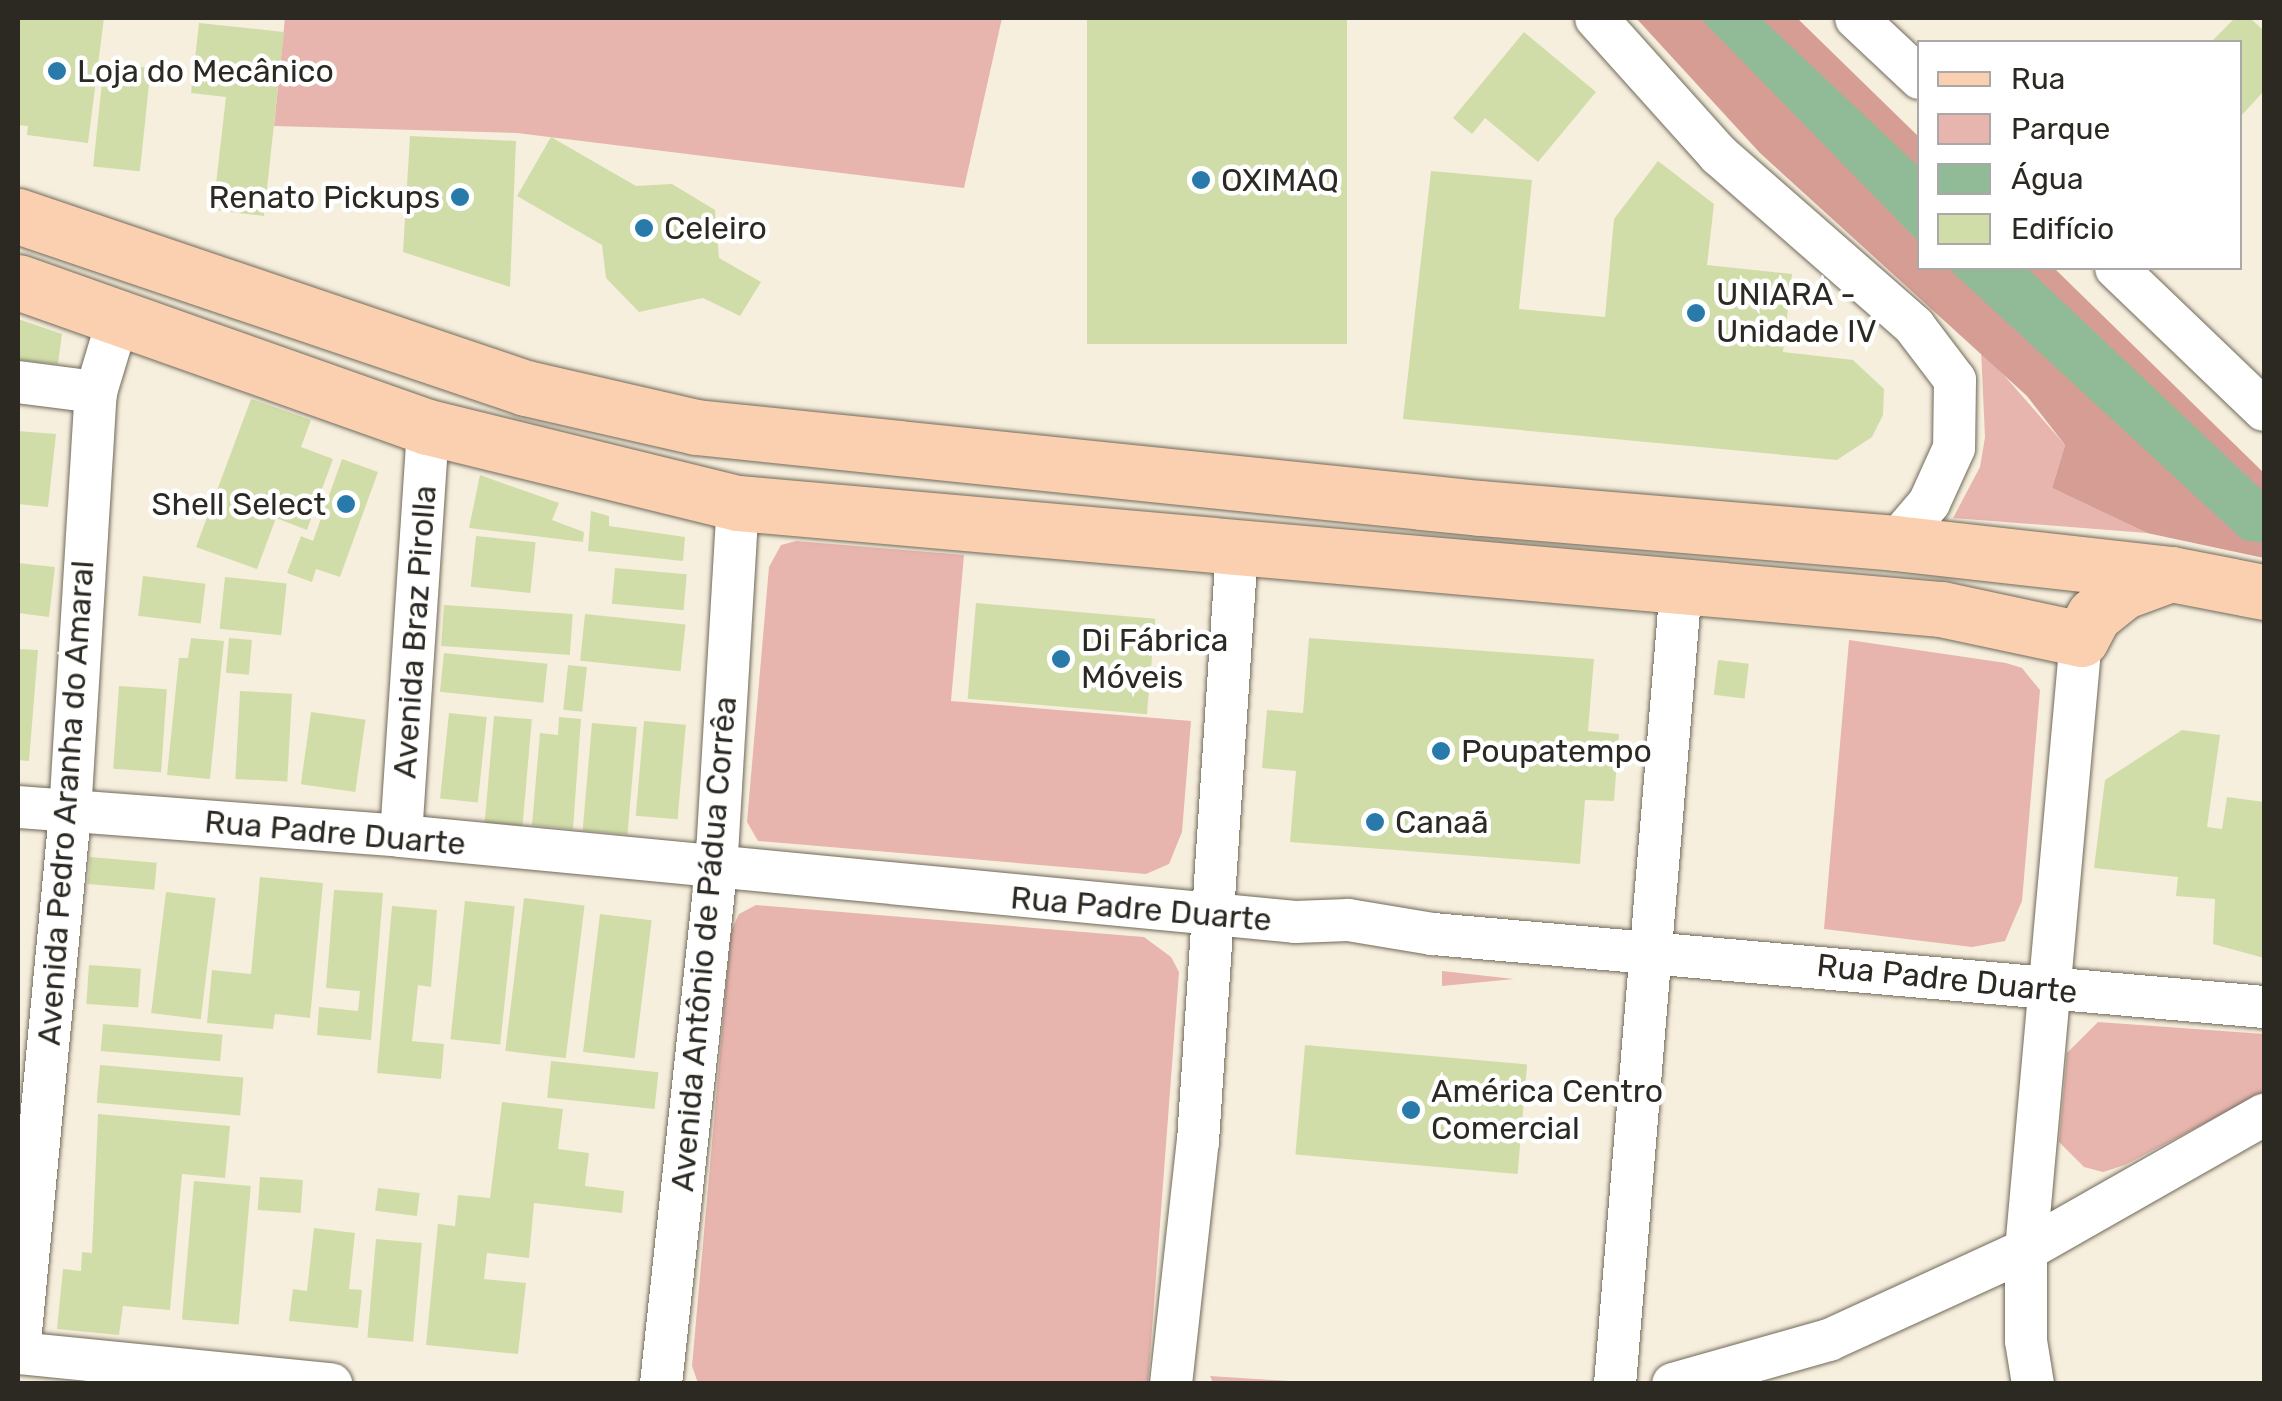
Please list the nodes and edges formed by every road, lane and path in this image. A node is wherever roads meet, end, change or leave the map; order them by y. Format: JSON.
{"nodes":[{"id":1,"x":1596,"y":18,"type":"edge"},
{"id":2,"x":1856,"y":18,"type":"edge"},
{"id":3,"x":1917,"y":75,"type":"edge"},
{"id":4,"x":18,"y":216,"type":"edge"},
{"id":5,"x":2118,"y":270,"type":"edge"},
{"id":6,"x":18,"y":282,"type":"edge"},
{"id":7,"x":119,"y":316,"type":"junction"},
{"id":8,"x":18,"y":382,"type":"edge"},
{"id":9,"x":96,"y":392,"type":"junction"},
{"id":10,"x":2264,"y":410,"type":"edge"},
{"id":11,"x":428,"y":427,"type":"junction"},
{"id":12,"x":738,"y":503,"type":"junction"},
{"id":13,"x":1895,"y":542,"type":"junction"},
{"id":14,"x":1237,"y":549,"type":"junction"},
{"id":15,"x":2171,"y":574,"type":"junction"},
{"id":16,"x":1680,"y":587,"type":"junction"},
{"id":17,"x":2251,"y":590,"type":"edge"},
{"id":18,"x":2081,"y":639,"type":"junction"},
{"id":19,"x":18,"y":807,"type":"edge"},
{"id":20,"x":70,"y":814,"type":"junction"},
{"id":21,"x":401,"y":836,"type":"junction"},
{"id":22,"x":716,"y":872,"type":"junction"},
{"id":23,"x":1210,"y":914,"type":"junction"},
{"id":24,"x":1654,"y":953,"type":"junction"},
{"id":25,"x":2045,"y":989,"type":"junction"},
{"id":26,"x":2264,"y":1007,"type":"edge"},
{"id":27,"x":2264,"y":1115,"type":"edge"},
{"id":28,"x":2026,"y":1250,"type":"junction"},
{"id":29,"x":18,"y":1353,"type":"edge"},
{"id":30,"x":331,"y":1384,"type":"edge"},
{"id":31,"x":662,"y":1384,"type":"edge"},
{"id":32,"x":1171,"y":1384,"type":"edge"},
{"id":33,"x":1614,"y":1384,"type":"edge"},
{"id":34,"x":1674,"y":1384,"type":"edge"},
{"id":35,"x":2033,"y":1384,"type":"edge"}],
"edges":[{"from":1,"to":13,"type":"street"},
{"from":2,"to":3,"type":"street"},
{"from":4,"to":13,"type":"main road"},
{"from":5,"to":10,"type":"street"},
{"from":6,"to":7,"type":"main road"},
{"from":7,"to":9,"type":"street","name":"Avenida Pedro Aranha do Amaral"},
{"from":7,"to":11,"type":"main road"},
{"from":8,"to":9,"type":"street"},
{"from":9,"to":20,"type":"street","name":"Avenida Pedro Aranha do Amaral"},
{"from":11,"to":12,"type":"main road"},
{"from":11,"to":21,"type":"street","name":"Avenida Braz Pirolla"},
{"from":12,"to":14,"type":"main road"},
{"from":12,"to":22,"type":"street","name":"Avenida Antônio de Pádua Corrêa"},
{"from":13,"to":15,"type":"main road"},
{"from":14,"to":16,"type":"main road"},
{"from":14,"to":23,"type":"street"},
{"from":15,"to":17,"type":"main road"},
{"from":15,"to":18,"type":"main road"},
{"from":16,"to":18,"type":"main road"},
{"from":16,"to":24,"type":"street"},
{"from":18,"to":25,"type":"street"},
{"from":19,"to":20,"type":"street","name":"Rua Padre Duarte"},
{"from":20,"to":21,"type":"street","name":"Rua Padre Duarte"},
{"from":20,"to":29,"type":"street","name":"Avenida Pedro Aranha do Amaral"},
{"from":21,"to":22,"type":"street","name":"Rua Padre Duarte"},
{"from":22,"to":23,"type":"street","name":"Rua Padre Duarte"},
{"from":22,"to":31,"type":"street","name":"Avenida Antônio de Pádua Corrêa"},
{"from":23,"to":24,"type":"street","name":"Rua Padre Duarte"},
{"from":23,"to":32,"type":"street"},
{"from":24,"to":25,"type":"street","name":"Rua Padre Duarte"},
{"from":24,"to":33,"type":"street"},
{"from":25,"to":26,"type":"street","name":"Rua Padre Duarte"},
{"from":25,"to":28,"type":"street"},
{"from":27,"to":28,"type":"street"},
{"from":28,"to":34,"type":"street"},
{"from":28,"to":35,"type":"street"},
{"from":29,"to":30,"type":"street"}]}
